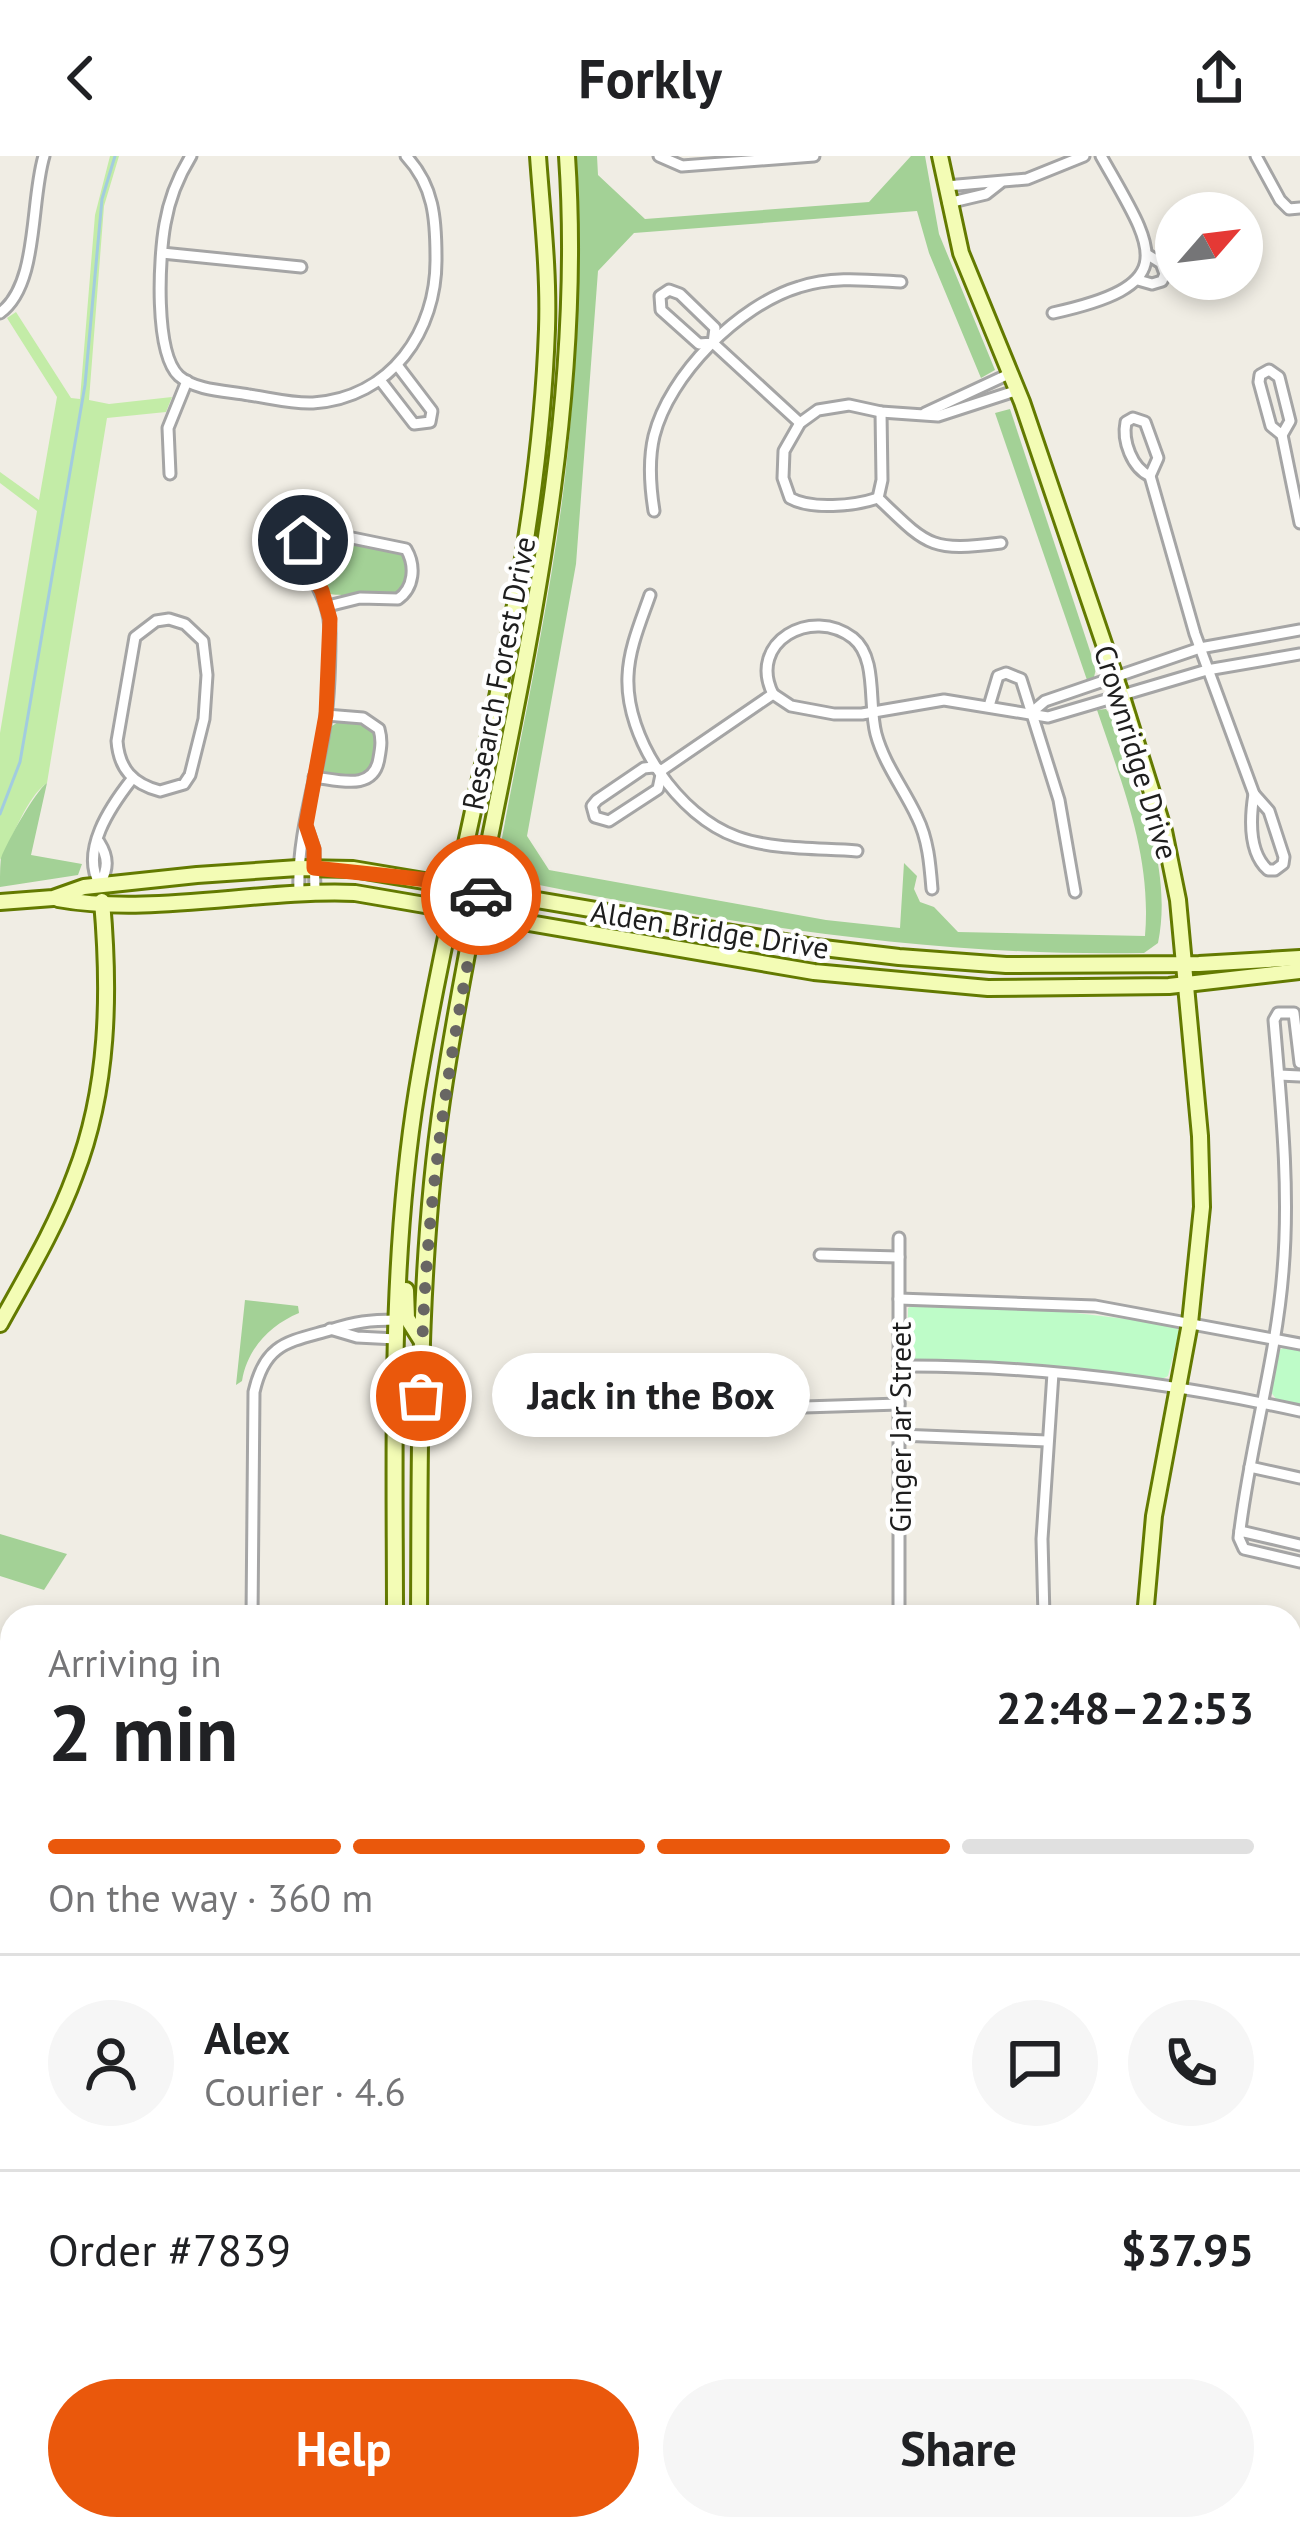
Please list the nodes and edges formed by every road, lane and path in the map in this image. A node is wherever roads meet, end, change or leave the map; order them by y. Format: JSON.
{"nodes":[{"id":1,"x":44,"y":156,"type":"edge"},
{"id":2,"x":191,"y":156,"type":"edge"},
{"id":3,"x":406,"y":156,"type":"edge"},
{"id":4,"x":429,"y":156,"type":"edge"},
{"id":5,"x":538,"y":156,"type":"edge"},
{"id":6,"x":567,"y":156,"type":"edge"},
{"id":7,"x":659,"y":156,"type":"edge"},
{"id":8,"x":814,"y":156,"type":"edge"},
{"id":9,"x":940,"y":156,"type":"edge"},
{"id":10,"x":1084,"y":156,"type":"edge"},
{"id":11,"x":1101,"y":156,"type":"edge"},
{"id":12,"x":1256,"y":156,"type":"edge"},
{"id":13,"x":416,"y":167,"type":"junction"},
{"id":14,"x":1000,"y":184,"type":"junction"},
{"id":15,"x":945,"y":186,"type":"junction"},
{"id":16,"x":948,"y":203,"type":"junction"},
{"id":17,"x":1295,"y":208,"type":"edge"},
{"id":18,"x":162,"y":253,"type":"junction"},
{"id":19,"x":1148,"y":254,"type":"junction"},
{"id":20,"x":301,"y":267,"type":"dead end"},
{"id":21,"x":1138,"y":280,"type":"junction"},
{"id":22,"x":901,"y":282,"type":"dead end"},
{"id":23,"x":1053,"y":313,"type":"dead end"},
{"id":24,"x":0,"y":314,"type":"edge"},
{"id":25,"x":713,"y":344,"type":"junction"},
{"id":26,"x":397,"y":365,"type":"junction"},
{"id":27,"x":1011,"y":373,"type":"junction"},
{"id":28,"x":380,"y":380,"type":"junction"},
{"id":29,"x":187,"y":381,"type":"junction"},
{"id":30,"x":1018,"y":389,"type":"junction"},
{"id":31,"x":881,"y":412,"type":"junction"},
{"id":32,"x":925,"y":413,"type":"junction"},
{"id":33,"x":800,"y":423,"type":"junction"},
{"id":34,"x":1282,"y":436,"type":"junction"},
{"id":35,"x":170,"y":474,"type":"dead end"},
{"id":36,"x":1150,"y":476,"type":"junction"},
{"id":37,"x":1298,"y":497,"type":"edge"},
{"id":38,"x":878,"y":498,"type":"junction"},
{"id":39,"x":654,"y":511,"type":"dead end"},
{"id":40,"x":1300,"y":523,"type":"edge"},
{"id":41,"x":1000,"y":543,"type":"dead end"},
{"id":42,"x":650,"y":595,"type":"dead end"},
{"id":43,"x":328,"y":605,"type":"junction"},
{"id":44,"x":1300,"y":630,"type":"edge"},
{"id":45,"x":1200,"y":648,"type":"junction"},
{"id":46,"x":1300,"y":654,"type":"edge"},
{"id":47,"x":1208,"y":670,"type":"junction"},
{"id":48,"x":1115,"y":677,"type":"junction"},
{"id":49,"x":773,"y":694,"type":"junction"},
{"id":50,"x":1122,"y":697,"type":"junction"},
{"id":51,"x":989,"y":706,"type":"junction"},
{"id":52,"x":871,"y":712,"type":"junction"},
{"id":53,"x":1032,"y":712,"type":"junction"},
{"id":54,"x":326,"y":715,"type":"junction"},
{"id":55,"x":662,"y":770,"type":"junction"},
{"id":56,"x":314,"y":777,"type":"junction"},
{"id":57,"x":132,"y":779,"type":"junction"},
{"id":58,"x":1254,"y":794,"type":"junction"},
{"id":59,"x":857,"y":851,"type":"dead end"},
{"id":60,"x":306,"y":868,"type":"junction"},
{"id":61,"x":100,"y":885,"type":"junction"},
{"id":62,"x":455,"y":886,"type":"junction"},
{"id":63,"x":932,"y":889,"type":"dead end"},
{"id":64,"x":307,"y":891,"type":"junction"},
{"id":65,"x":482,"y":892,"type":"junction"},
{"id":66,"x":1076,"y":892,"type":"dead end"},
{"id":67,"x":53,"y":898,"type":"junction"},
{"id":68,"x":0,"y":902,"type":"edge"},
{"id":69,"x":102,"y":904,"type":"junction"},
{"id":70,"x":451,"y":908,"type":"junction"},
{"id":71,"x":478,"y":913,"type":"junction"},
{"id":72,"x":1300,"y":958,"type":"edge"},
{"id":73,"x":1184,"y":964,"type":"junction"},
{"id":74,"x":1300,"y":971,"type":"edge"},
{"id":75,"x":1186,"y":984,"type":"junction"},
{"id":76,"x":1300,"y":1063,"type":"edge"},
{"id":77,"x":1279,"y":1075,"type":"junction"},
{"id":78,"x":1300,"y":1076,"type":"edge"},
{"id":79,"x":1283,"y":1139,"type":"junction"},
{"id":80,"x":1300,"y":1140,"type":"edge"},
{"id":81,"x":1286,"y":1208,"type":"junction"},
{"id":82,"x":1300,"y":1208,"type":"edge"},
{"id":83,"x":899,"y":1238,"type":"dead end"},
{"id":84,"x":820,"y":1256,"type":"dead end"},
{"id":85,"x":899,"y":1257,"type":"junction"},
{"id":86,"x":399,"y":1261,"type":"junction"},
{"id":87,"x":1283,"y":1272,"type":"junction"},
{"id":88,"x":1300,"y":1273,"type":"edge"},
{"id":89,"x":899,"y":1299,"type":"junction"},
{"id":90,"x":396,"y":1320,"type":"junction"},
{"id":91,"x":1190,"y":1322,"type":"junction"},
{"id":92,"x":0,"y":1324,"type":"edge"},
{"id":93,"x":330,"y":1330,"type":"junction"},
{"id":94,"x":1275,"y":1338,"type":"junction"},
{"id":95,"x":396,"y":1339,"type":"junction"},
{"id":96,"x":421,"y":1340,"type":"junction"},
{"id":97,"x":1300,"y":1344,"type":"edge"},
{"id":98,"x":899,"y":1366,"type":"junction"},
{"id":99,"x":1053,"y":1373,"type":"junction"},
{"id":100,"x":1178,"y":1388,"type":"junction"},
{"id":101,"x":421,"y":1396,"type":"junction"},
{"id":102,"x":1263,"y":1403,"type":"junction"},
{"id":103,"x":899,"y":1404,"type":"junction"},
{"id":104,"x":803,"y":1407,"type":"dead end"},
{"id":105,"x":1300,"y":1411,"type":"edge"},
{"id":106,"x":899,"y":1435,"type":"junction"},
{"id":107,"x":1047,"y":1441,"type":"junction"},
{"id":108,"x":1250,"y":1467,"type":"junction"},
{"id":109,"x":1300,"y":1478,"type":"edge"},
{"id":110,"x":1240,"y":1531,"type":"junction"},
{"id":111,"x":1300,"y":1545,"type":"edge"},
{"id":112,"x":1300,"y":1562,"type":"edge"},
{"id":113,"x":1151,"y":1586,"type":"junction"},
{"id":114,"x":252,"y":1605,"type":"edge"},
{"id":115,"x":395,"y":1605,"type":"edge"},
{"id":116,"x":419,"y":1605,"type":"edge"},
{"id":117,"x":899,"y":1605,"type":"edge"},
{"id":118,"x":1044,"y":1605,"type":"edge"},
{"id":119,"x":1147,"y":1605,"type":"edge"},
{"id":120,"x":1155,"y":1605,"type":"edge"}],
"edges":[{"from":1,"to":24,"type":"street"},
{"from":2,"to":18,"type":"street"},
{"from":3,"to":13,"type":"street"},
{"from":4,"to":13,"type":"street"},
{"from":5,"to":62,"type":"street","name":"Research Forest Drive"},
{"from":6,"to":65,"type":"street","name":"Research Forest Drive"},
{"from":7,"to":8,"type":"street"},
{"from":9,"to":15,"type":"street","name":"Crownridge Drive"},
{"from":10,"to":14,"type":"street"},
{"from":11,"to":19,"type":"street"},
{"from":12,"to":17,"type":"street"},
{"from":13,"to":26,"type":"street"},
{"from":14,"to":15,"type":"street"},
{"from":14,"to":16,"type":"street"},
{"from":15,"to":16,"type":"street","name":"Crownridge Drive"},
{"from":16,"to":27,"type":"street","name":"Crownridge Drive"},
{"from":18,"to":20,"type":"street"},
{"from":18,"to":29,"type":"street"},
{"from":19,"to":21,"type":"street"},
{"from":19,"to":21,"type":"street"},
{"from":21,"to":23,"type":"street"},
{"from":22,"to":25,"type":"street"},
{"from":25,"to":25,"type":"street"},
{"from":25,"to":33,"type":"street"},
{"from":25,"to":39,"type":"street"},
{"from":26,"to":28,"type":"street"},
{"from":26,"to":28,"type":"street"},
{"from":27,"to":30,"type":"street","name":"Crownridge Drive"},
{"from":27,"to":32,"type":"street"},
{"from":28,"to":29,"type":"street"},
{"from":29,"to":35,"type":"street"},
{"from":30,"to":32,"type":"street"},
{"from":30,"to":48,"type":"street","name":"Crownridge Drive"},
{"from":31,"to":32,"type":"street"},
{"from":31,"to":33,"type":"street"},
{"from":31,"to":38,"type":"street"},
{"from":33,"to":38,"type":"street"},
{"from":34,"to":34,"type":"street"},
{"from":34,"to":37,"type":"street"},
{"from":36,"to":36,"type":"street"},
{"from":36,"to":45,"type":"street"},
{"from":37,"to":40,"type":"street"},
{"from":38,"to":41,"type":"street"},
{"from":42,"to":55,"type":"street"},
{"from":43,"to":43,"type":"street"},
{"from":43,"to":54,"type":"street"},
{"from":44,"to":45,"type":"street"},
{"from":45,"to":47,"type":"street"},
{"from":45,"to":48,"type":"street"},
{"from":46,"to":47,"type":"street"},
{"from":47,"to":50,"type":"street"},
{"from":47,"to":58,"type":"street"},
{"from":48,"to":50,"type":"street","name":"Crownridge Drive"},
{"from":48,"to":53,"type":"street"},
{"from":49,"to":52,"type":"street"},
{"from":49,"to":52,"type":"street"},
{"from":49,"to":55,"type":"street"},
{"from":50,"to":53,"type":"street"},
{"from":50,"to":73,"type":"street","name":"Crownridge Drive"},
{"from":51,"to":52,"type":"street"},
{"from":51,"to":53,"type":"street"},
{"from":51,"to":53,"type":"street"},
{"from":52,"to":63,"type":"street"},
{"from":53,"to":66,"type":"street"},
{"from":54,"to":56,"type":"street"},
{"from":54,"to":56,"type":"street"},
{"from":55,"to":55,"type":"street"},
{"from":55,"to":59,"type":"street"},
{"from":56,"to":60,"type":"street"},
{"from":57,"to":57,"type":"street"},
{"from":57,"to":61,"type":"street"},
{"from":58,"to":58,"type":"street"},
{"from":60,"to":61,"type":"street","name":"Alden Bridge Drive"},
{"from":60,"to":62,"type":"street","name":"Alden Bridge Drive"},
{"from":60,"to":64,"type":"street"},
{"from":61,"to":67,"type":"street","name":"Alden Bridge Drive"},
{"from":61,"to":69,"type":"street"},
{"from":62,"to":65,"type":"street","name":"Alden Bridge Drive"},
{"from":62,"to":70,"type":"street","name":"Research Forest Drive"},
{"from":64,"to":69,"type":"street","name":"Alden Bridge Drive"},
{"from":64,"to":70,"type":"street","name":"Alden Bridge Drive"},
{"from":65,"to":71,"type":"street","name":"Research Forest Drive"},
{"from":65,"to":73,"type":"street","name":"Alden Bridge Drive"},
{"from":67,"to":68,"type":"street","name":"Alden Bridge Drive"},
{"from":67,"to":69,"type":"street","name":"Alden Bridge Drive"},
{"from":69,"to":92,"type":"street"},
{"from":70,"to":71,"type":"street","name":"Alden Bridge Drive"},
{"from":70,"to":86,"type":"street","name":"Research Forest Drive"},
{"from":71,"to":75,"type":"street","name":"Alden Bridge Drive"},
{"from":71,"to":96,"type":"street","name":"Research Forest Drive"},
{"from":72,"to":73,"type":"street","name":"Alden Bridge Drive"},
{"from":73,"to":75,"type":"street","name":"Crownridge Drive"},
{"from":74,"to":75,"type":"street","name":"Alden Bridge Drive"},
{"from":75,"to":91,"type":"street","name":"Crownridge Drive"},
{"from":76,"to":77,"type":"street"},
{"from":77,"to":78,"type":"street"},
{"from":77,"to":79,"type":"street"},
{"from":79,"to":80,"type":"street"},
{"from":79,"to":81,"type":"street"},
{"from":81,"to":82,"type":"street"},
{"from":81,"to":87,"type":"street"},
{"from":83,"to":85,"type":"street","name":"Ginger Jar Street"},
{"from":84,"to":85,"type":"street"},
{"from":85,"to":89,"type":"street","name":"Ginger Jar Street"},
{"from":86,"to":90,"type":"street","name":"Research Forest Drive"},
{"from":86,"to":96,"type":"street"},
{"from":87,"to":88,"type":"street"},
{"from":87,"to":94,"type":"street"},
{"from":89,"to":91,"type":"street"},
{"from":89,"to":98,"type":"street","name":"Ginger Jar Street"},
{"from":90,"to":93,"type":"street"},
{"from":90,"to":95,"type":"street","name":"Research Forest Drive"},
{"from":90,"to":101,"type":"street"},
{"from":91,"to":94,"type":"street"},
{"from":91,"to":100,"type":"street","name":"Crownridge Drive"},
{"from":93,"to":95,"type":"street"},
{"from":93,"to":114,"type":"street"},
{"from":94,"to":97,"type":"street"},
{"from":94,"to":102,"type":"street"},
{"from":95,"to":115,"type":"street","name":"Research Forest Drive"},
{"from":96,"to":101,"type":"street","name":"Research Forest Drive"},
{"from":98,"to":99,"type":"street"},
{"from":98,"to":103,"type":"street","name":"Ginger Jar Street"},
{"from":99,"to":100,"type":"street"},
{"from":99,"to":107,"type":"street"},
{"from":100,"to":102,"type":"street"},
{"from":100,"to":113,"type":"street","name":"Crownridge Drive"},
{"from":101,"to":116,"type":"street","name":"Research Forest Drive"},
{"from":102,"to":105,"type":"street"},
{"from":102,"to":108,"type":"street"},
{"from":103,"to":104,"type":"street"},
{"from":103,"to":106,"type":"street","name":"Ginger Jar Street"},
{"from":106,"to":107,"type":"street"},
{"from":106,"to":117,"type":"street","name":"Ginger Jar Street"},
{"from":107,"to":118,"type":"street"},
{"from":108,"to":109,"type":"street"},
{"from":108,"to":110,"type":"street"},
{"from":110,"to":111,"type":"street"},
{"from":110,"to":112,"type":"street"},
{"from":113,"to":119,"type":"street","name":"Crownridge Drive"},
{"from":113,"to":120,"type":"street","name":"Crownridge Drive"}]}
